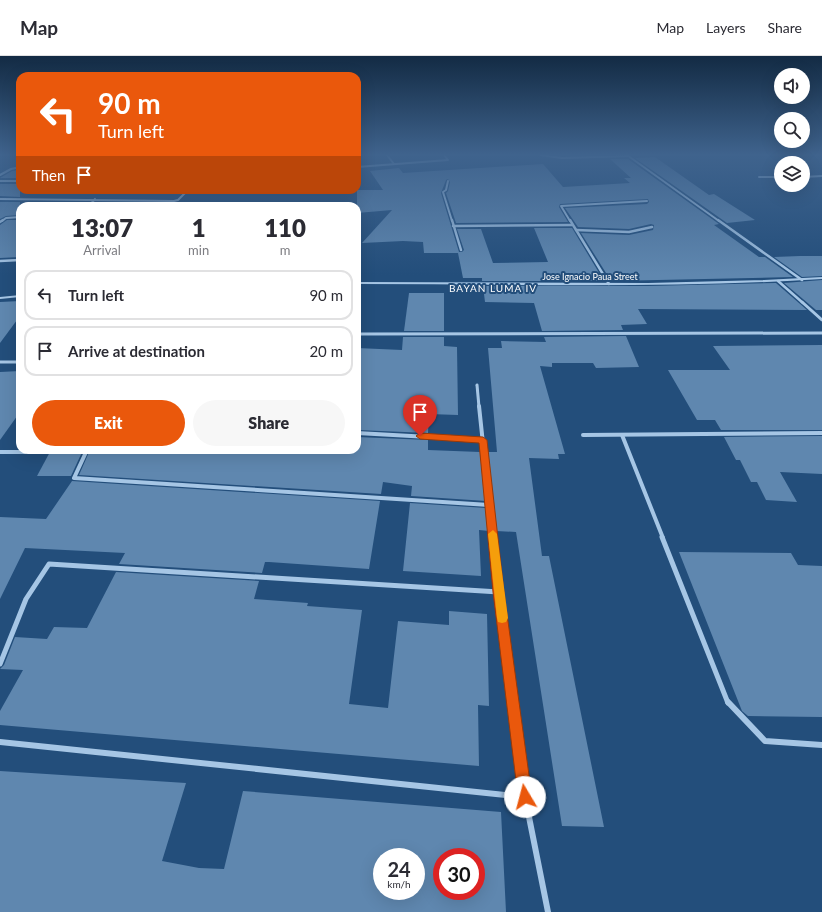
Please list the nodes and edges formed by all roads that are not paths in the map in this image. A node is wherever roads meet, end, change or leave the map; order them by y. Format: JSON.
{"nodes":[{"id":1,"x":183,"y":195,"type":"edge"},
{"id":2,"x":444,"y":195,"type":"edge"},
{"id":3,"x":682,"y":195,"type":"edge"},
{"id":4,"x":0,"y":199,"type":"edge"},
{"id":5,"x":96,"y":199,"type":"junction"},
{"id":6,"x":141,"y":201,"type":"joint"},
{"id":7,"x":647,"y":201,"type":"dead end"},
{"id":8,"x":93,"y":202,"type":"edge"},
{"id":9,"x":174,"y":202,"type":"edge"},
{"id":10,"x":174,"y":202,"type":"edge"},
{"id":11,"x":16,"y":217,"type":"edge"},
{"id":12,"x":0,"y":222,"type":"edge"},
{"id":13,"x":572,"y":225,"type":"junction"},
{"id":14,"x":453,"y":226,"type":"junction"},
{"id":15,"x":652,"y":228,"type":"dead end"},
{"id":16,"x":576,"y":230,"type":"junction"},
{"id":17,"x":461,"y":250,"type":"dead end"},
{"id":18,"x":16,"y":260,"type":"edge"},
{"id":19,"x":0,"y":261,"type":"edge"},
{"id":20,"x":822,"y":278,"type":"edge"},
{"id":21,"x":802,"y":280,"type":"junction"},
{"id":22,"x":778,"y":281,"type":"junction"},
{"id":23,"x":361,"y":283,"type":"edge"},
{"id":24,"x":609,"y":284,"type":"junction"},
{"id":25,"x":16,"y":296,"type":"edge"},
{"id":26,"x":0,"y":298,"type":"edge"},
{"id":27,"x":822,"y":320,"type":"edge"},
{"id":28,"x":822,"y":333,"type":"edge"},
{"id":29,"x":361,"y":334,"type":"edge"},
{"id":30,"x":0,"y":362,"type":"edge"},
{"id":31,"x":16,"y":362,"type":"edge"},
{"id":32,"x":477,"y":385,"type":"dead end"},
{"id":33,"x":361,"y":433,"type":"edge"},
{"id":34,"x":822,"y":433,"type":"edge"},
{"id":35,"x":583,"y":435,"type":"dead end"},
{"id":36,"x":622,"y":435,"type":"junction"},
{"id":37,"x":483,"y":440,"type":"junction"},
{"id":38,"x":0,"y":452,"type":"edge"},
{"id":39,"x":16,"y":452,"type":"edge"},
{"id":40,"x":85,"y":454,"type":"edge"},
{"id":41,"x":489,"y":505,"type":"junction"},
{"id":42,"x":499,"y":592,"type":"junction"},
{"id":43,"x":0,"y":664,"type":"edge"},
{"id":44,"x":0,"y":742,"type":"edge"},
{"id":45,"x":822,"y":745,"type":"edge"},
{"id":46,"x":525,"y":797,"type":"junction"},
{"id":47,"x":548,"y":912,"type":"edge"}],
"edges":[{"from":1,"to":10,"type":"street"},
{"from":2,"to":14,"type":"street"},
{"from":3,"to":21,"type":"street"},
{"from":4,"to":5,"type":"street"},
{"from":5,"to":6,"type":"street"},
{"from":5,"to":8,"type":"street"},
{"from":6,"to":9,"type":"street"},
{"from":7,"to":13,"type":"street"},
{"from":11,"to":12,"type":"street"},
{"from":13,"to":14,"type":"street"},
{"from":13,"to":16,"type":"street"},
{"from":14,"to":17,"type":"street"},
{"from":15,"to":16,"type":"street"},
{"from":16,"to":24,"type":"street"},
{"from":18,"to":19,"type":"street"},
{"from":20,"to":21,"type":"street","name":"Jose Ignacio Paua Street"},
{"from":21,"to":22,"type":"street","name":"Jose Ignacio Paua Street"},
{"from":22,"to":24,"type":"street","name":"Jose Ignacio Paua Street"},
{"from":22,"to":27,"type":"street"},
{"from":23,"to":24,"type":"street","name":"Jose Ignacio Paua Street"},
{"from":25,"to":26,"type":"street"},
{"from":28,"to":29,"type":"street"},
{"from":30,"to":31,"type":"street"},
{"from":32,"to":37,"type":"street"},
{"from":33,"to":37,"type":"street"},
{"from":34,"to":36,"type":"street"},
{"from":35,"to":36,"type":"street"},
{"from":36,"to":45,"type":"street"},
{"from":37,"to":41,"type":"street"},
{"from":38,"to":39,"type":"street"},
{"from":40,"to":41,"type":"street"},
{"from":41,"to":42,"type":"street"},
{"from":42,"to":43,"type":"street"},
{"from":42,"to":46,"type":"street"},
{"from":44,"to":46,"type":"street"},
{"from":46,"to":47,"type":"street"}]}
